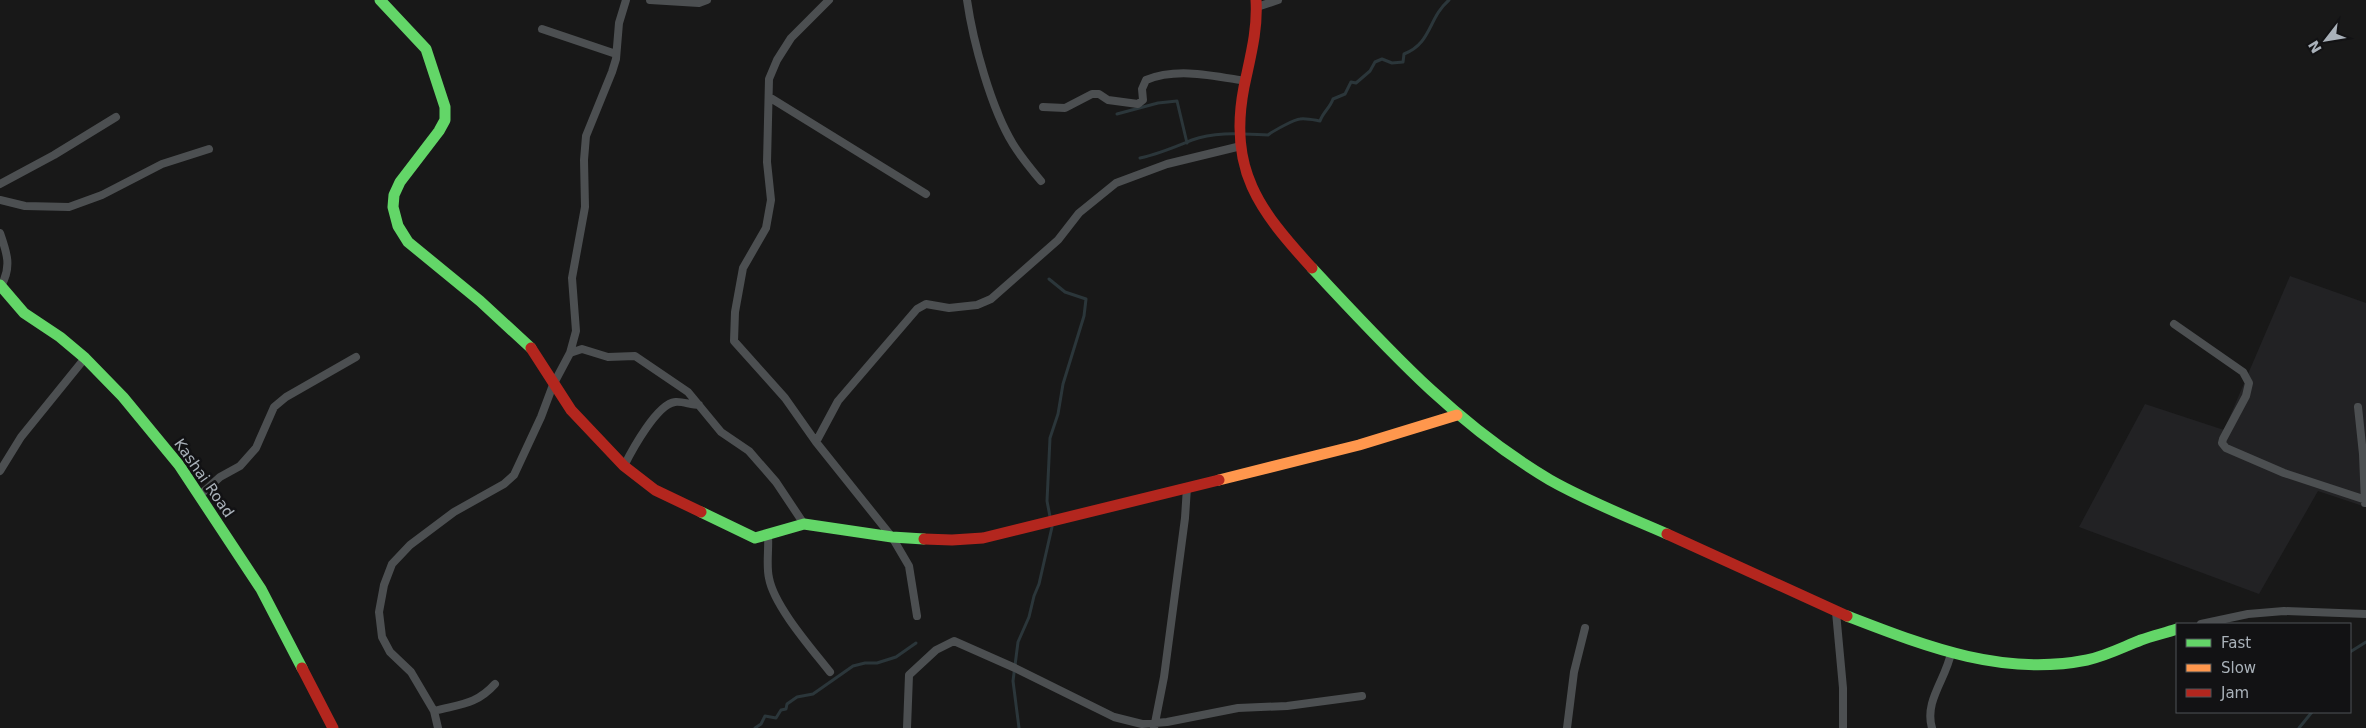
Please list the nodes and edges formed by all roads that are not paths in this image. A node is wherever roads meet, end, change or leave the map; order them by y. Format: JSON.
{"nodes":[{"id":1,"x":380,"y":0,"type":"edge"},
{"id":2,"x":626,"y":0,"type":"edge"},
{"id":3,"x":650,"y":0,"type":"edge"},
{"id":4,"x":707,"y":0,"type":"edge"},
{"id":5,"x":828,"y":0,"type":"edge"},
{"id":6,"x":967,"y":0,"type":"edge"},
{"id":7,"x":1278,"y":0,"type":"edge"},
{"id":8,"x":1256,"y":3,"type":"edge"},
{"id":9,"x":542,"y":29,"type":"dead end"},
{"id":10,"x":616,"y":54,"type":"junction"},
{"id":11,"x":1246,"y":81,"type":"junction"},
{"id":12,"x":768,"y":98,"type":"junction"},
{"id":13,"x":1042,"y":107,"type":"dead end"},
{"id":14,"x":116,"y":117,"type":"dead end"},
{"id":15,"x":1241,"y":146,"type":"junction"},
{"id":16,"x":209,"y":149,"type":"dead end"},
{"id":17,"x":1041,"y":181,"type":"dead end"},
{"id":18,"x":0,"y":184,"type":"edge"},
{"id":19,"x":926,"y":194,"type":"dead end"},
{"id":20,"x":0,"y":200,"type":"edge"},
{"id":21,"x":0,"y":233,"type":"edge"},
{"id":22,"x":0,"y":286,"type":"edge"},
{"id":23,"x":2174,"y":324,"type":"dead end"},
{"id":24,"x":570,"y":353,"type":"junction"},
{"id":25,"x":356,"y":356,"type":"dead end"},
{"id":26,"x":85,"y":358,"type":"junction"},
{"id":27,"x":553,"y":385,"type":"junction"},
{"id":28,"x":699,"y":405,"type":"junction"},
{"id":29,"x":2358,"y":407,"type":"dead end"},
{"id":30,"x":1457,"y":415,"type":"junction"},
{"id":31,"x":816,"y":442,"type":"junction"},
{"id":32,"x":624,"y":466,"type":"junction"},
{"id":33,"x":0,"y":471,"type":"edge"},
{"id":34,"x":1187,"y":487,"type":"junction"},
{"id":35,"x":200,"y":495,"type":"junction"},
{"id":36,"x":2365,"y":502,"type":"edge"},
{"id":37,"x":804,"y":524,"type":"junction"},
{"id":38,"x":768,"y":536,"type":"junction"},
{"id":39,"x":892,"y":537,"type":"junction"},
{"id":40,"x":1836,"y":612,"type":"junction"},
{"id":41,"x":2366,"y":614,"type":"edge"},
{"id":42,"x":917,"y":616,"type":"dead end"},
{"id":43,"x":2206,"y":623,"type":"edge"},
{"id":44,"x":1585,"y":628,"type":"dead end"},
{"id":45,"x":2176,"y":629,"type":"edge"},
{"id":46,"x":1951,"y":653,"type":"junction"},
{"id":47,"x":830,"y":672,"type":"dead end"},
{"id":48,"x":495,"y":684,"type":"dead end"},
{"id":49,"x":1362,"y":696,"type":"dead end"},
{"id":50,"x":434,"y":711,"type":"junction"},
{"id":51,"x":1154,"y":725,"type":"edge"},
{"id":52,"x":333,"y":728,"type":"edge"},
{"id":53,"x":438,"y":728,"type":"edge"},
{"id":54,"x":907,"y":728,"type":"edge"},
{"id":55,"x":1567,"y":728,"type":"edge"},
{"id":56,"x":1842,"y":728,"type":"edge"},
{"id":57,"x":1932,"y":728,"type":"edge"}],
"edges":[{"from":1,"to":27,"type":"street"},
{"from":2,"to":10,"type":"street"},
{"from":3,"to":4,"type":"street"},
{"from":5,"to":12,"type":"street"},
{"from":6,"to":17,"type":"street"},
{"from":7,"to":8,"type":"street"},
{"from":8,"to":11,"type":"street"},
{"from":9,"to":10,"type":"street"},
{"from":10,"to":24,"type":"street"},
{"from":11,"to":13,"type":"street"},
{"from":11,"to":15,"type":"street"},
{"from":12,"to":19,"type":"street"},
{"from":12,"to":31,"type":"street"},
{"from":14,"to":18,"type":"street"},
{"from":15,"to":30,"type":"street"},
{"from":15,"to":31,"type":"street"},
{"from":16,"to":20,"type":"street"},
{"from":21,"to":22,"type":"street"},
{"from":22,"to":26,"type":"street","name":"Kashai Road"},
{"from":23,"to":36,"type":"street"},
{"from":24,"to":27,"type":"street"},
{"from":24,"to":28,"type":"street"},
{"from":25,"to":35,"type":"street"},
{"from":26,"to":33,"type":"street"},
{"from":26,"to":35,"type":"street","name":"Kashai Road"},
{"from":27,"to":32,"type":"street"},
{"from":27,"to":50,"type":"street"},
{"from":28,"to":32,"type":"street"},
{"from":28,"to":37,"type":"street"},
{"from":29,"to":36,"type":"street"},
{"from":30,"to":34,"type":"street"},
{"from":30,"to":40,"type":"street"},
{"from":31,"to":39,"type":"street"},
{"from":32,"to":38,"type":"street"},
{"from":34,"to":39,"type":"street"},
{"from":34,"to":51,"type":"street"},
{"from":35,"to":52,"type":"street","name":"Kashai Road"},
{"from":37,"to":38,"type":"street"},
{"from":37,"to":39,"type":"street"},
{"from":38,"to":47,"type":"street"},
{"from":39,"to":42,"type":"street"},
{"from":40,"to":46,"type":"street"},
{"from":40,"to":56,"type":"street"},
{"from":41,"to":43,"type":"street"},
{"from":44,"to":55,"type":"street"},
{"from":45,"to":46,"type":"street"},
{"from":46,"to":57,"type":"street"},
{"from":48,"to":50,"type":"street"},
{"from":49,"to":51,"type":"street"},
{"from":50,"to":53,"type":"street"},
{"from":51,"to":54,"type":"street"}]}
